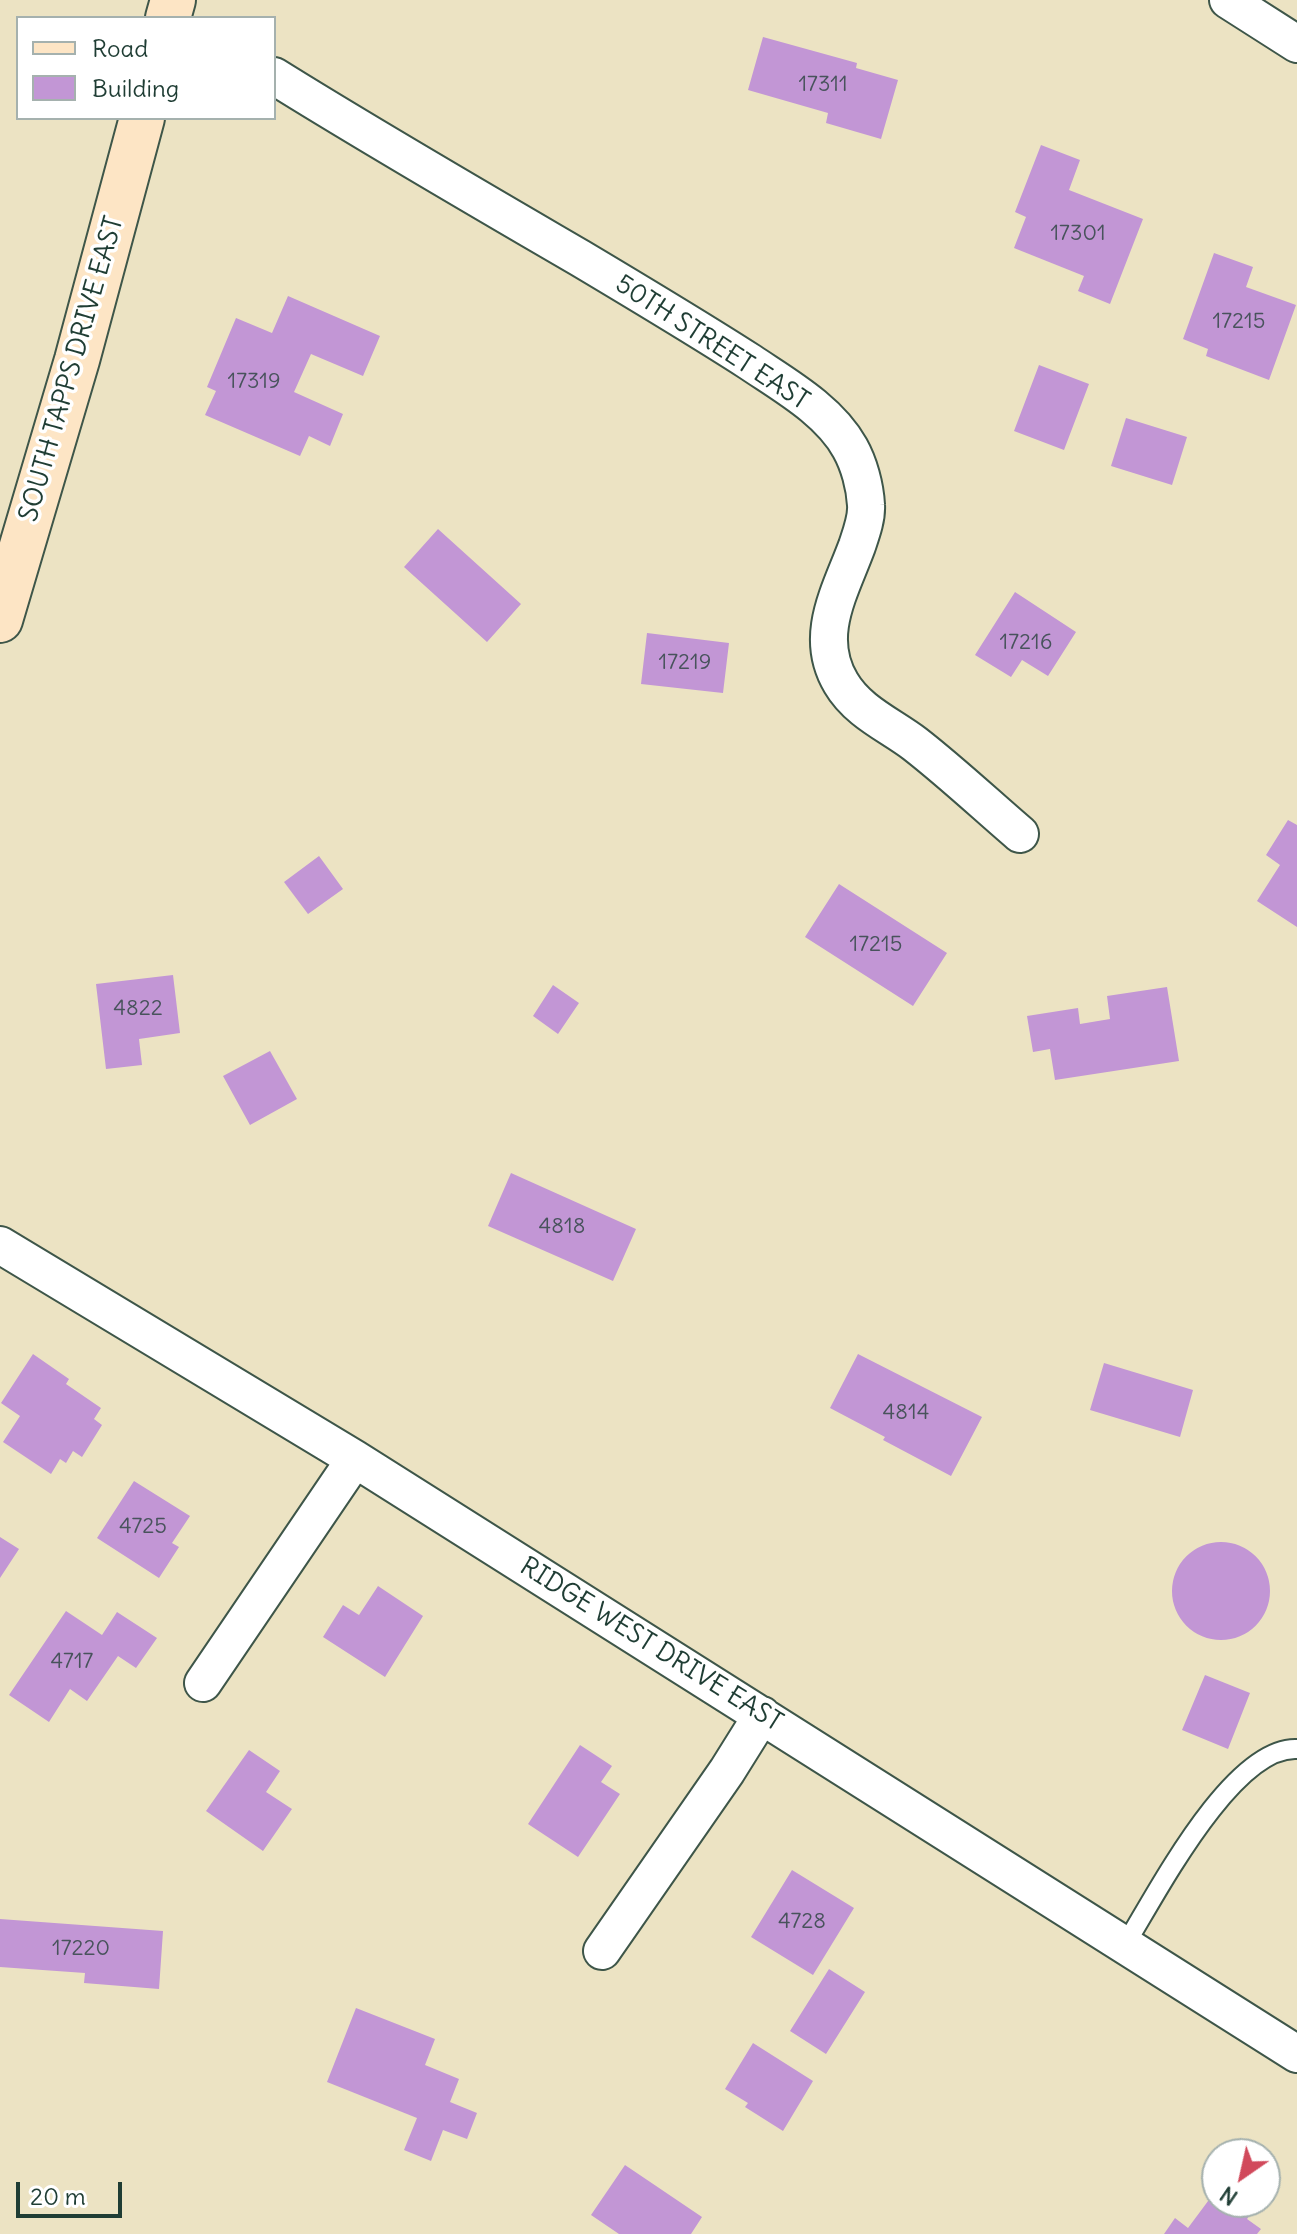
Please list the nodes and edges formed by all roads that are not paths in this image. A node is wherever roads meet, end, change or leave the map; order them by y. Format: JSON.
{"nodes":[{"id":1,"x":1228,"y":0,"type":"edge"},
{"id":2,"x":1297,"y":44,"type":"edge"},
{"id":3,"x":276,"y":77,"type":"edge"},
{"id":4,"x":141,"y":120,"type":"edge"},
{"id":5,"x":0,"y":620,"type":"edge"},
{"id":6,"x":1020,"y":834,"type":"dead end"},
{"id":7,"x":0,"y":1245,"type":"edge"},
{"id":8,"x":355,"y":1459,"type":"junction"},
{"id":9,"x":203,"y":1683,"type":"dead end"},
{"id":10,"x":762,"y":1715,"type":"junction"},
{"id":11,"x":1297,"y":1749,"type":"edge"},
{"id":12,"x":1125,"y":1945,"type":"junction"},
{"id":13,"x":602,"y":1951,"type":"dead end"},
{"id":14,"x":1297,"y":2054,"type":"edge"}],
"edges":[{"from":1,"to":2,"type":"street"},
{"from":3,"to":6,"type":"street","name":"50TH STREET EAST"},
{"from":4,"to":5,"type":"street","name":"SOUTH TAPPS DRIVE EAST"},
{"from":7,"to":8,"type":"street","name":"RIDGE WEST DRIVE EAST"},
{"from":8,"to":9,"type":"street"},
{"from":8,"to":10,"type":"street","name":"RIDGE WEST DRIVE EAST"},
{"from":10,"to":12,"type":"street","name":"RIDGE WEST DRIVE EAST"},
{"from":10,"to":13,"type":"street"},
{"from":11,"to":12,"type":"lane"},
{"from":12,"to":14,"type":"street","name":"RIDGE WEST DRIVE EAST"}]}
